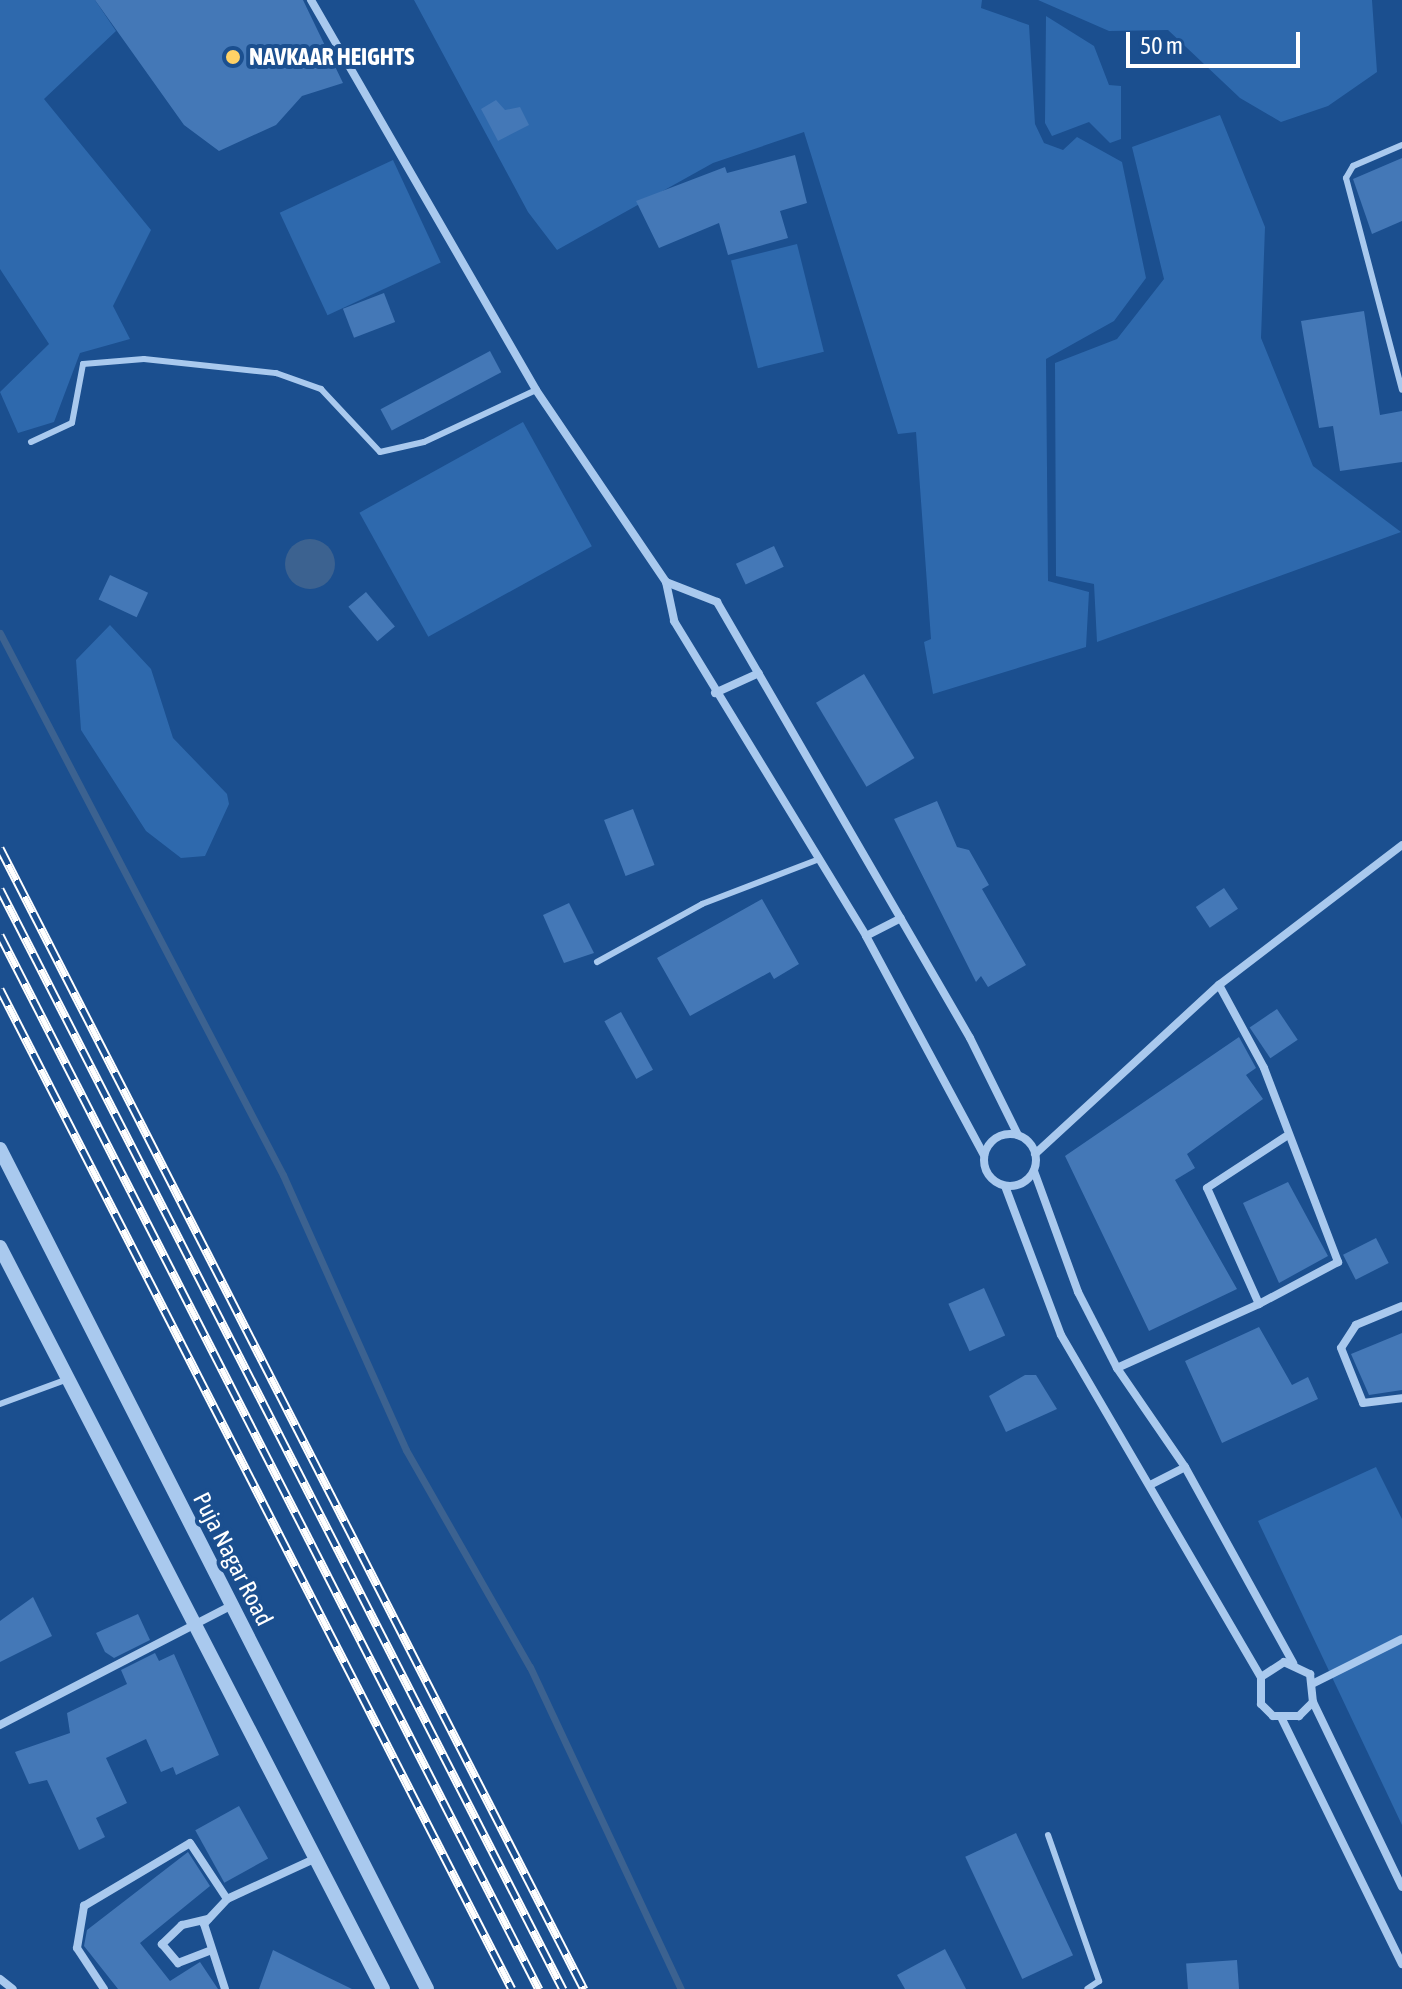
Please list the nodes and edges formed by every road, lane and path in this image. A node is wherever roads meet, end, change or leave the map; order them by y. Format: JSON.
{"nodes":[{"id":1,"x":311,"y":0,"type":"edge"},
{"id":2,"x":1402,"y":145,"type":"edge"},
{"id":3,"x":1399,"y":370,"type":"edge"},
{"id":4,"x":536,"y":390,"type":"junction"},
{"id":5,"x":1402,"y":390,"type":"edge"},
{"id":6,"x":31,"y":442,"type":"dead end"},
{"id":7,"x":666,"y":582,"type":"junction"},
{"id":8,"x":759,"y":673,"type":"junction"},
{"id":9,"x":715,"y":693,"type":"junction"},
{"id":10,"x":1402,"y":845,"type":"edge"},
{"id":11,"x":819,"y":859,"type":"junction"},
{"id":12,"x":901,"y":918,"type":"junction"},
{"id":13,"x":866,"y":936,"type":"junction"},
{"id":14,"x":597,"y":962,"type":"dead end"},
{"id":15,"x":1219,"y":985,"type":"junction"},
{"id":16,"x":1018,"y":1135,"type":"junction"},
{"id":17,"x":1285,"y":1137,"type":"junction"},
{"id":18,"x":0,"y":1149,"type":"edge"},
{"id":19,"x":1035,"y":1154,"type":"junction"},
{"id":20,"x":984,"y":1155,"type":"junction"},
{"id":21,"x":1034,"y":1171,"type":"junction"},
{"id":22,"x":1005,"y":1186,"type":"junction"},
{"id":23,"x":0,"y":1247,"type":"edge"},
{"id":24,"x":1259,"y":1304,"type":"junction"},
{"id":25,"x":1402,"y":1306,"type":"edge"},
{"id":26,"x":1117,"y":1368,"type":"junction"},
{"id":27,"x":68,"y":1379,"type":"junction"},
{"id":28,"x":1402,"y":1398,"type":"edge"},
{"id":29,"x":0,"y":1404,"type":"edge"},
{"id":30,"x":1185,"y":1467,"type":"junction"},
{"id":31,"x":1152,"y":1484,"type":"junction"},
{"id":32,"x":232,"y":1605,"type":"junction"},
{"id":33,"x":195,"y":1623,"type":"junction"},
{"id":34,"x":1402,"y":1639,"type":"edge"},
{"id":35,"x":1293,"y":1663,"type":"junction"},
{"id":36,"x":1261,"y":1677,"type":"junction"},
{"id":37,"x":1314,"y":1683,"type":"junction"},
{"id":38,"x":1313,"y":1702,"type":"junction"},
{"id":39,"x":1282,"y":1719,"type":"junction"},
{"id":40,"x":0,"y":1725,"type":"edge"},
{"id":41,"x":1048,"y":1835,"type":"dead end"},
{"id":42,"x":316,"y":1858,"type":"junction"},
{"id":43,"x":1402,"y":1887,"type":"edge"},
{"id":44,"x":227,"y":1899,"type":"junction"},
{"id":45,"x":208,"y":1919,"type":"junction"},
{"id":46,"x":210,"y":1951,"type":"junction"},
{"id":47,"x":1402,"y":1964,"type":"edge"},
{"id":48,"x":0,"y":1979,"type":"edge"},
{"id":49,"x":13,"y":1989,"type":"edge"},
{"id":50,"x":104,"y":1989,"type":"edge"},
{"id":51,"x":225,"y":1989,"type":"edge"},
{"id":52,"x":383,"y":1989,"type":"edge"},
{"id":53,"x":427,"y":1989,"type":"edge"},
{"id":54,"x":1087,"y":1989,"type":"edge"}],
"edges":[{"from":1,"to":4,"type":"street"},
{"from":2,"to":3,"type":"lane"},
{"from":3,"to":5,"type":"lane"},
{"from":4,"to":6,"type":"lane"},
{"from":4,"to":7,"type":"street"},
{"from":7,"to":8,"type":"street"},
{"from":7,"to":9,"type":"street"},
{"from":8,"to":9,"type":"street"},
{"from":8,"to":12,"type":"street"},
{"from":9,"to":11,"type":"street"},
{"from":10,"to":15,"type":"street"},
{"from":11,"to":13,"type":"street"},
{"from":11,"to":14,"type":"lane"},
{"from":12,"to":13,"type":"street"},
{"from":12,"to":16,"type":"street"},
{"from":13,"to":20,"type":"street"},
{"from":15,"to":17,"type":"street"},
{"from":15,"to":19,"type":"street"},
{"from":16,"to":19,"type":"street"},
{"from":16,"to":20,"type":"street"},
{"from":17,"to":24,"type":"street"},
{"from":17,"to":24,"type":"street"},
{"from":18,"to":32,"type":"street","name":"Puja Nagar Road"},
{"from":19,"to":21,"type":"street"},
{"from":20,"to":22,"type":"street"},
{"from":21,"to":22,"type":"street"},
{"from":21,"to":26,"type":"street"},
{"from":22,"to":31,"type":"street"},
{"from":23,"to":27,"type":"street"},
{"from":24,"to":26,"type":"street"},
{"from":25,"to":28,"type":"street"},
{"from":26,"to":30,"type":"street"},
{"from":27,"to":29,"type":"lane"},
{"from":27,"to":33,"type":"street"},
{"from":30,"to":31,"type":"street"},
{"from":30,"to":35,"type":"street"},
{"from":31,"to":36,"type":"street"},
{"from":32,"to":33,"type":"street"},
{"from":32,"to":53,"type":"street","name":"Puja Nagar Road"},
{"from":33,"to":40,"type":"street"},
{"from":33,"to":42,"type":"street"},
{"from":34,"to":37,"type":"street"},
{"from":35,"to":36,"type":"street"},
{"from":35,"to":37,"type":"street"},
{"from":36,"to":39,"type":"street"},
{"from":37,"to":38,"type":"street"},
{"from":38,"to":39,"type":"street"},
{"from":38,"to":43,"type":"street"},
{"from":39,"to":47,"type":"street"},
{"from":41,"to":54,"type":"lane"},
{"from":42,"to":44,"type":"street"},
{"from":42,"to":52,"type":"street"},
{"from":44,"to":45,"type":"street"},
{"from":44,"to":50,"type":"street"},
{"from":45,"to":46,"type":"street"},
{"from":45,"to":46,"type":"street"},
{"from":46,"to":51,"type":"street"},
{"from":48,"to":49,"type":"street"}]}
